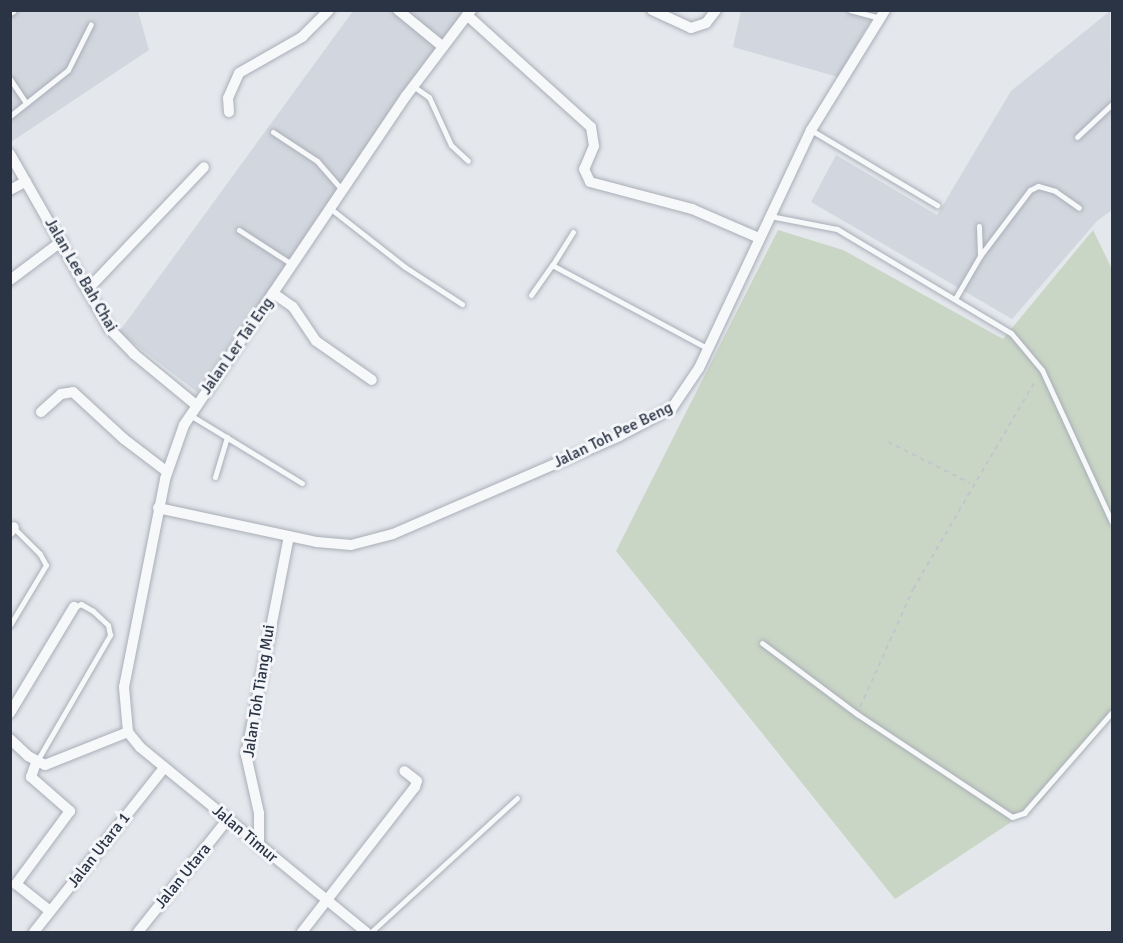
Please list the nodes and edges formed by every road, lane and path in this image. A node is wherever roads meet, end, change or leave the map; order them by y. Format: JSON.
{"nodes":[{"id":1,"x":329,"y":10,"type":"edge"},
{"id":2,"x":398,"y":10,"type":"edge"},
{"id":3,"x":652,"y":10,"type":"edge"},
{"id":4,"x":716,"y":10,"type":"edge"},
{"id":5,"x":850,"y":10,"type":"edge"},
{"id":6,"x":469,"y":13,"type":"edge"},
{"id":7,"x":882,"y":14,"type":"edge"},
{"id":8,"x":91,"y":24,"type":"dead end"},
{"id":9,"x":442,"y":46,"type":"junction"},
{"id":10,"x":10,"y":78,"type":"edge"},
{"id":11,"x":413,"y":86,"type":"junction"},
{"id":12,"x":26,"y":104,"type":"junction"},
{"id":13,"x":1113,"y":105,"type":"edge"},
{"id":14,"x":229,"y":112,"type":"dead end"},
{"id":15,"x":10,"y":116,"type":"edge"},
{"id":16,"x":811,"y":130,"type":"junction"},
{"id":17,"x":273,"y":132,"type":"dead end"},
{"id":18,"x":1077,"y":137,"type":"dead end"},
{"id":19,"x":10,"y":154,"type":"edge"},
{"id":20,"x":468,"y":161,"type":"dead end"},
{"id":21,"x":204,"y":167,"type":"dead end"},
{"id":22,"x":26,"y":181,"type":"junction"},
{"id":23,"x":10,"y":190,"type":"edge"},
{"id":24,"x":343,"y":191,"type":"junction"},
{"id":25,"x":937,"y":205,"type":"dead end"},
{"id":26,"x":1078,"y":208,"type":"dead end"},
{"id":27,"x":331,"y":209,"type":"junction"},
{"id":28,"x":770,"y":216,"type":"junction"},
{"id":29,"x":979,"y":226,"type":"dead end"},
{"id":30,"x":238,"y":230,"type":"dead end"},
{"id":31,"x":573,"y":232,"type":"dead end"},
{"id":32,"x":759,"y":238,"type":"junction"},
{"id":33,"x":56,"y":245,"type":"junction"},
{"id":34,"x":980,"y":256,"type":"junction"},
{"id":35,"x":293,"y":265,"type":"junction"},
{"id":36,"x":552,"y":265,"type":"junction"},
{"id":37,"x":10,"y":280,"type":"edge"},
{"id":38,"x":88,"y":288,"type":"junction"},
{"id":39,"x":273,"y":293,"type":"junction"},
{"id":40,"x":531,"y":295,"type":"dead end"},
{"id":41,"x":955,"y":299,"type":"junction"},
{"id":42,"x":462,"y":304,"type":"dead end"},
{"id":43,"x":707,"y":348,"type":"junction"},
{"id":44,"x":1042,"y":370,"type":"junction"},
{"id":45,"x":372,"y":380,"type":"dead end"},
{"id":46,"x":193,"y":410,"type":"junction"},
{"id":47,"x":41,"y":412,"type":"dead end"},
{"id":48,"x":227,"y":437,"type":"junction"},
{"id":49,"x":888,"y":442,"type":"dead end"},
{"id":50,"x":166,"y":471,"type":"junction"},
{"id":51,"x":215,"y":477,"type":"dead end"},
{"id":52,"x":302,"y":483,"type":"dead end"},
{"id":53,"x":971,"y":484,"type":"junction"},
{"id":54,"x":158,"y":508,"type":"junction"},
{"id":55,"x":1113,"y":522,"type":"edge"},
{"id":56,"x":12,"y":528,"type":"edge"},
{"id":57,"x":289,"y":536,"type":"junction"},
{"id":58,"x":74,"y":607,"type":"joint"},
{"id":59,"x":10,"y":625,"type":"edge"},
{"id":60,"x":762,"y":644,"type":"dead end"},
{"id":61,"x":1113,"y":712,"type":"edge"},
{"id":62,"x":10,"y":713,"type":"edge"},
{"id":63,"x":857,"y":714,"type":"junction"},
{"id":64,"x":128,"y":732,"type":"junction"},
{"id":65,"x":10,"y":739,"type":"edge"},
{"id":66,"x":36,"y":763,"type":"junction"},
{"id":67,"x":164,"y":768,"type":"junction"},
{"id":68,"x":404,"y":771,"type":"dead end"},
{"id":69,"x":517,"y":798,"type":"dead end"},
{"id":70,"x":228,"y":819,"type":"junction"},
{"id":71,"x":259,"y":846,"type":"junction"},
{"id":72,"x":326,"y":901,"type":"junction"},
{"id":73,"x":50,"y":912,"type":"junction"},
{"id":74,"x":34,"y":933,"type":"edge"},
{"id":75,"x":138,"y":933,"type":"edge"},
{"id":76,"x":302,"y":933,"type":"edge"},
{"id":77,"x":366,"y":933,"type":"edge"},
{"id":78,"x":371,"y":933,"type":"edge"}],
"edges":[{"from":1,"to":14,"type":"street"},
{"from":2,"to":9,"type":"street"},
{"from":3,"to":4,"type":"street"},
{"from":5,"to":7,"type":"lane"},
{"from":6,"to":9,"type":"street","name":"Jalan Ler Tai Eng"},
{"from":6,"to":32,"type":"street"},
{"from":7,"to":16,"type":"street","name":"Jalan Toh Pee Beng"},
{"from":8,"to":12,"type":"lane"},
{"from":9,"to":11,"type":"street","name":"Jalan Ler Tai Eng"},
{"from":10,"to":12,"type":"lane"},
{"from":11,"to":20,"type":"lane"},
{"from":11,"to":24,"type":"street","name":"Jalan Ler Tai Eng"},
{"from":12,"to":15,"type":"lane"},
{"from":13,"to":18,"type":"lane"},
{"from":16,"to":25,"type":"lane"},
{"from":16,"to":28,"type":"street","name":"Jalan Toh Pee Beng"},
{"from":17,"to":24,"type":"lane"},
{"from":19,"to":22,"type":"street","name":"Jalan Lee Bah Chai"},
{"from":21,"to":38,"type":"street"},
{"from":22,"to":23,"type":"street"},
{"from":22,"to":33,"type":"street","name":"Jalan Lee Bah Chai"},
{"from":24,"to":27,"type":"street","name":"Jalan Ler Tai Eng"},
{"from":26,"to":34,"type":"lane"},
{"from":27,"to":35,"type":"street","name":"Jalan Ler Tai Eng"},
{"from":27,"to":42,"type":"lane"},
{"from":28,"to":32,"type":"street","name":"Jalan Toh Pee Beng"},
{"from":28,"to":41,"type":"lane"},
{"from":29,"to":34,"type":"lane"},
{"from":30,"to":35,"type":"lane"},
{"from":31,"to":36,"type":"lane"},
{"from":32,"to":43,"type":"street","name":"Jalan Toh Pee Beng"},
{"from":33,"to":37,"type":"street"},
{"from":33,"to":38,"type":"street","name":"Jalan Lee Bah Chai"},
{"from":34,"to":41,"type":"lane"},
{"from":35,"to":39,"type":"street","name":"Jalan Ler Tai Eng"},
{"from":36,"to":40,"type":"lane"},
{"from":36,"to":43,"type":"lane"},
{"from":38,"to":46,"type":"street","name":"Jalan Lee Bah Chai"},
{"from":39,"to":45,"type":"street"},
{"from":39,"to":46,"type":"street","name":"Jalan Ler Tai Eng"},
{"from":41,"to":44,"type":"lane"},
{"from":43,"to":57,"type":"street","name":"Jalan Toh Pee Beng"},
{"from":44,"to":53,"type":"path"},
{"from":44,"to":55,"type":"lane"},
{"from":46,"to":48,"type":"lane"},
{"from":46,"to":50,"type":"street","name":"Jalan Ler Tai Eng"},
{"from":47,"to":50,"type":"street"},
{"from":48,"to":51,"type":"lane"},
{"from":48,"to":52,"type":"lane"},
{"from":49,"to":53,"type":"path"},
{"from":50,"to":54,"type":"street","name":"Jalan Ler Tai Eng"},
{"from":53,"to":63,"type":"path"},
{"from":54,"to":57,"type":"street","name":"Jalan Toh Pee Beng"},
{"from":54,"to":64,"type":"street","name":"Jalan Ler Tai Eng"},
{"from":56,"to":59,"type":"lane"},
{"from":57,"to":71,"type":"street","name":"Jalan Toh Tiang Mui"},
{"from":58,"to":62,"type":"street"},
{"from":58,"to":66,"type":"lane"},
{"from":60,"to":63,"type":"lane"},
{"from":61,"to":63,"type":"lane"},
{"from":64,"to":66,"type":"street"},
{"from":64,"to":67,"type":"street","name":"Jalan Timur"},
{"from":65,"to":66,"type":"street"},
{"from":66,"to":73,"type":"street"},
{"from":67,"to":70,"type":"street","name":"Jalan Timur"},
{"from":67,"to":73,"type":"street","name":"Jalan Utara 1"},
{"from":68,"to":72,"type":"street"},
{"from":69,"to":78,"type":"lane"},
{"from":70,"to":71,"type":"street","name":"Jalan Timur"},
{"from":70,"to":75,"type":"street","name":"Jalan Utara"},
{"from":71,"to":72,"type":"street","name":"Jalan Timur"},
{"from":72,"to":76,"type":"street"},
{"from":72,"to":77,"type":"street","name":"Jalan Timur"},
{"from":73,"to":74,"type":"street","name":"Jalan Utara 1"}]}
